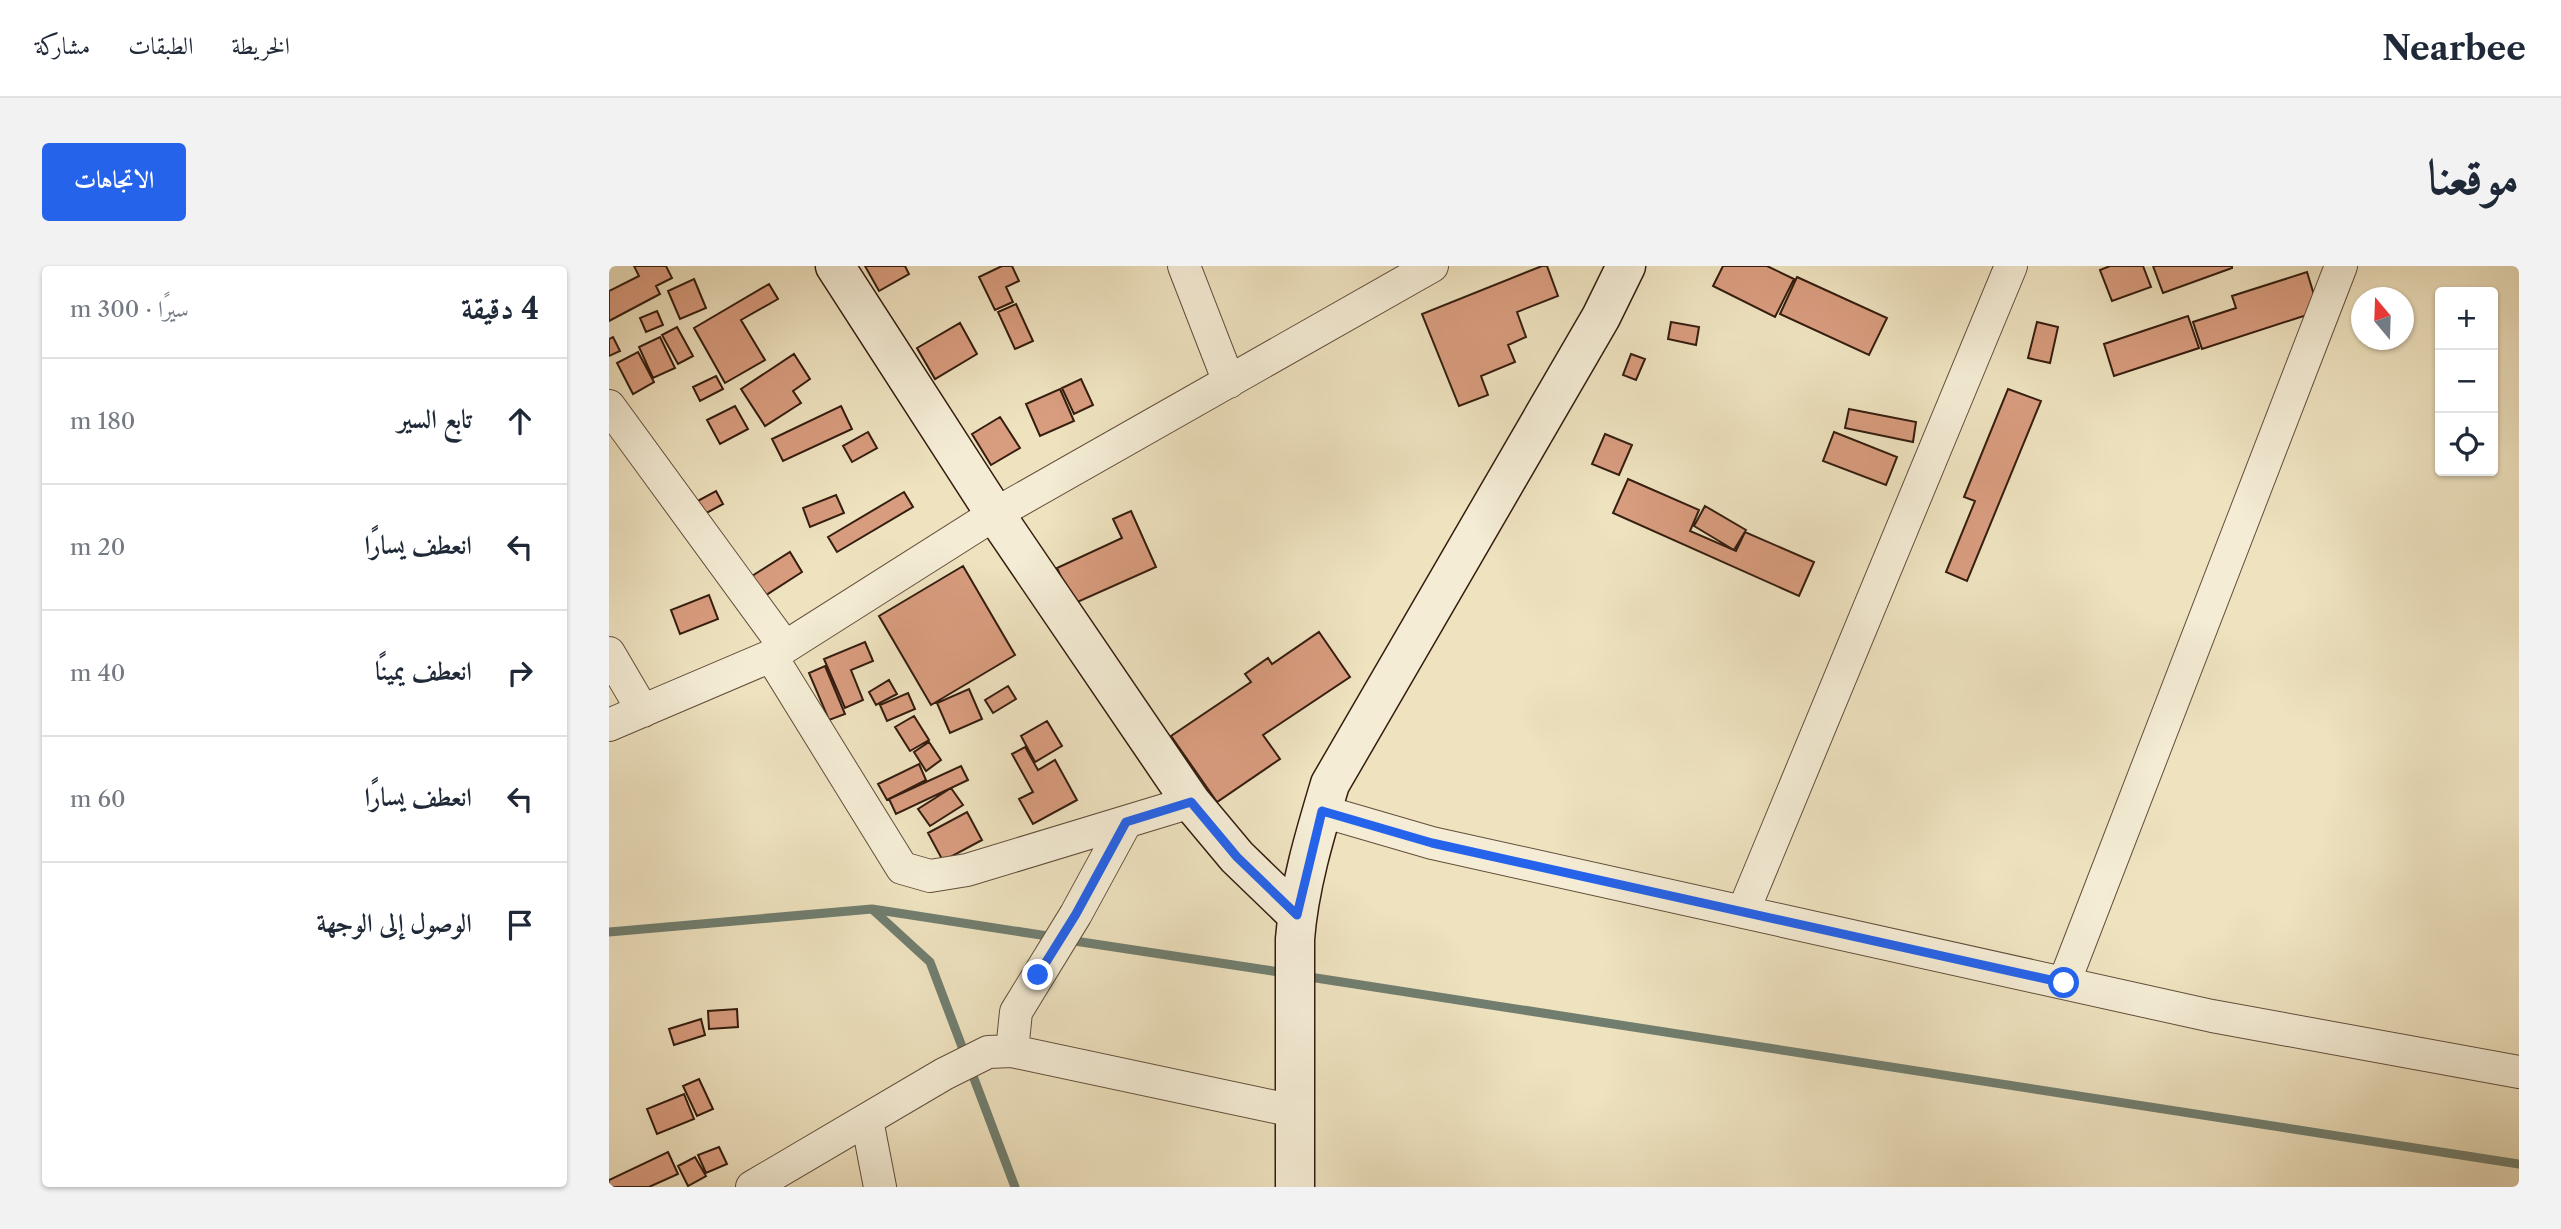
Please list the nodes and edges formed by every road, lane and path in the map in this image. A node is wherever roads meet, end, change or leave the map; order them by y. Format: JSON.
{"nodes":[{"id":1,"x":835,"y":266,"type":"edge"},
{"id":2,"x":1184,"y":266,"type":"edge"},
{"id":3,"x":1432,"y":266,"type":"edge"},
{"id":4,"x":1626,"y":266,"type":"edge"},
{"id":5,"x":2011,"y":266,"type":"edge"},
{"id":6,"x":2341,"y":266,"type":"edge"},
{"id":7,"x":1391,"y":276,"type":"edge"},
{"id":8,"x":1229,"y":382,"type":"junction"},
{"id":9,"x":609,"y":407,"type":"edge"},
{"id":10,"x":995,"y":514,"type":"junction"},
{"id":11,"x":778,"y":652,"type":"junction"},
{"id":12,"x":609,"y":653,"type":"edge"},
{"id":13,"x":643,"y":711,"type":"junction"},
{"id":14,"x":609,"y":725,"type":"edge"},
{"id":15,"x":1191,"y":802,"type":"junction"},
{"id":16,"x":1322,"y":811,"type":"junction"},
{"id":17,"x":1126,"y":822,"type":"junction"},
{"id":18,"x":1743,"y":912,"type":"junction"},
{"id":19,"x":1296,"y":927,"type":"junction"},
{"id":20,"x":2064,"y":983,"type":"junction"},
{"id":21,"x":1000,"y":1052,"type":"junction"},
{"id":22,"x":2519,"y":1072,"type":"edge"},
{"id":23,"x":1294,"y":1111,"type":"junction"},
{"id":24,"x":867,"y":1120,"type":"junction"},
{"id":25,"x":752,"y":1187,"type":"edge"},
{"id":26,"x":880,"y":1187,"type":"edge"},
{"id":27,"x":1295,"y":1187,"type":"edge"}],
"edges":[{"from":1,"to":10,"type":"main road"},
{"from":2,"to":8,"type":"street"},
{"from":3,"to":7,"type":"street"},
{"from":4,"to":16,"type":"main road"},
{"from":5,"to":18,"type":"street"},
{"from":6,"to":20,"type":"street"},
{"from":7,"to":8,"type":"street"},
{"from":8,"to":10,"type":"street"},
{"from":9,"to":11,"type":"street"},
{"from":10,"to":11,"type":"street"},
{"from":10,"to":15,"type":"main road"},
{"from":11,"to":13,"type":"street"},
{"from":11,"to":17,"type":"street"},
{"from":12,"to":13,"type":"street"},
{"from":13,"to":14,"type":"street"},
{"from":15,"to":17,"type":"street"},
{"from":15,"to":19,"type":"main road"},
{"from":16,"to":18,"type":"street"},
{"from":16,"to":19,"type":"main road"},
{"from":17,"to":21,"type":"street"},
{"from":18,"to":20,"type":"street"},
{"from":19,"to":23,"type":"main road"},
{"from":20,"to":22,"type":"street"},
{"from":21,"to":23,"type":"street"},
{"from":21,"to":24,"type":"street"},
{"from":23,"to":27,"type":"main road"},
{"from":24,"to":25,"type":"street"},
{"from":24,"to":26,"type":"street"}]}
